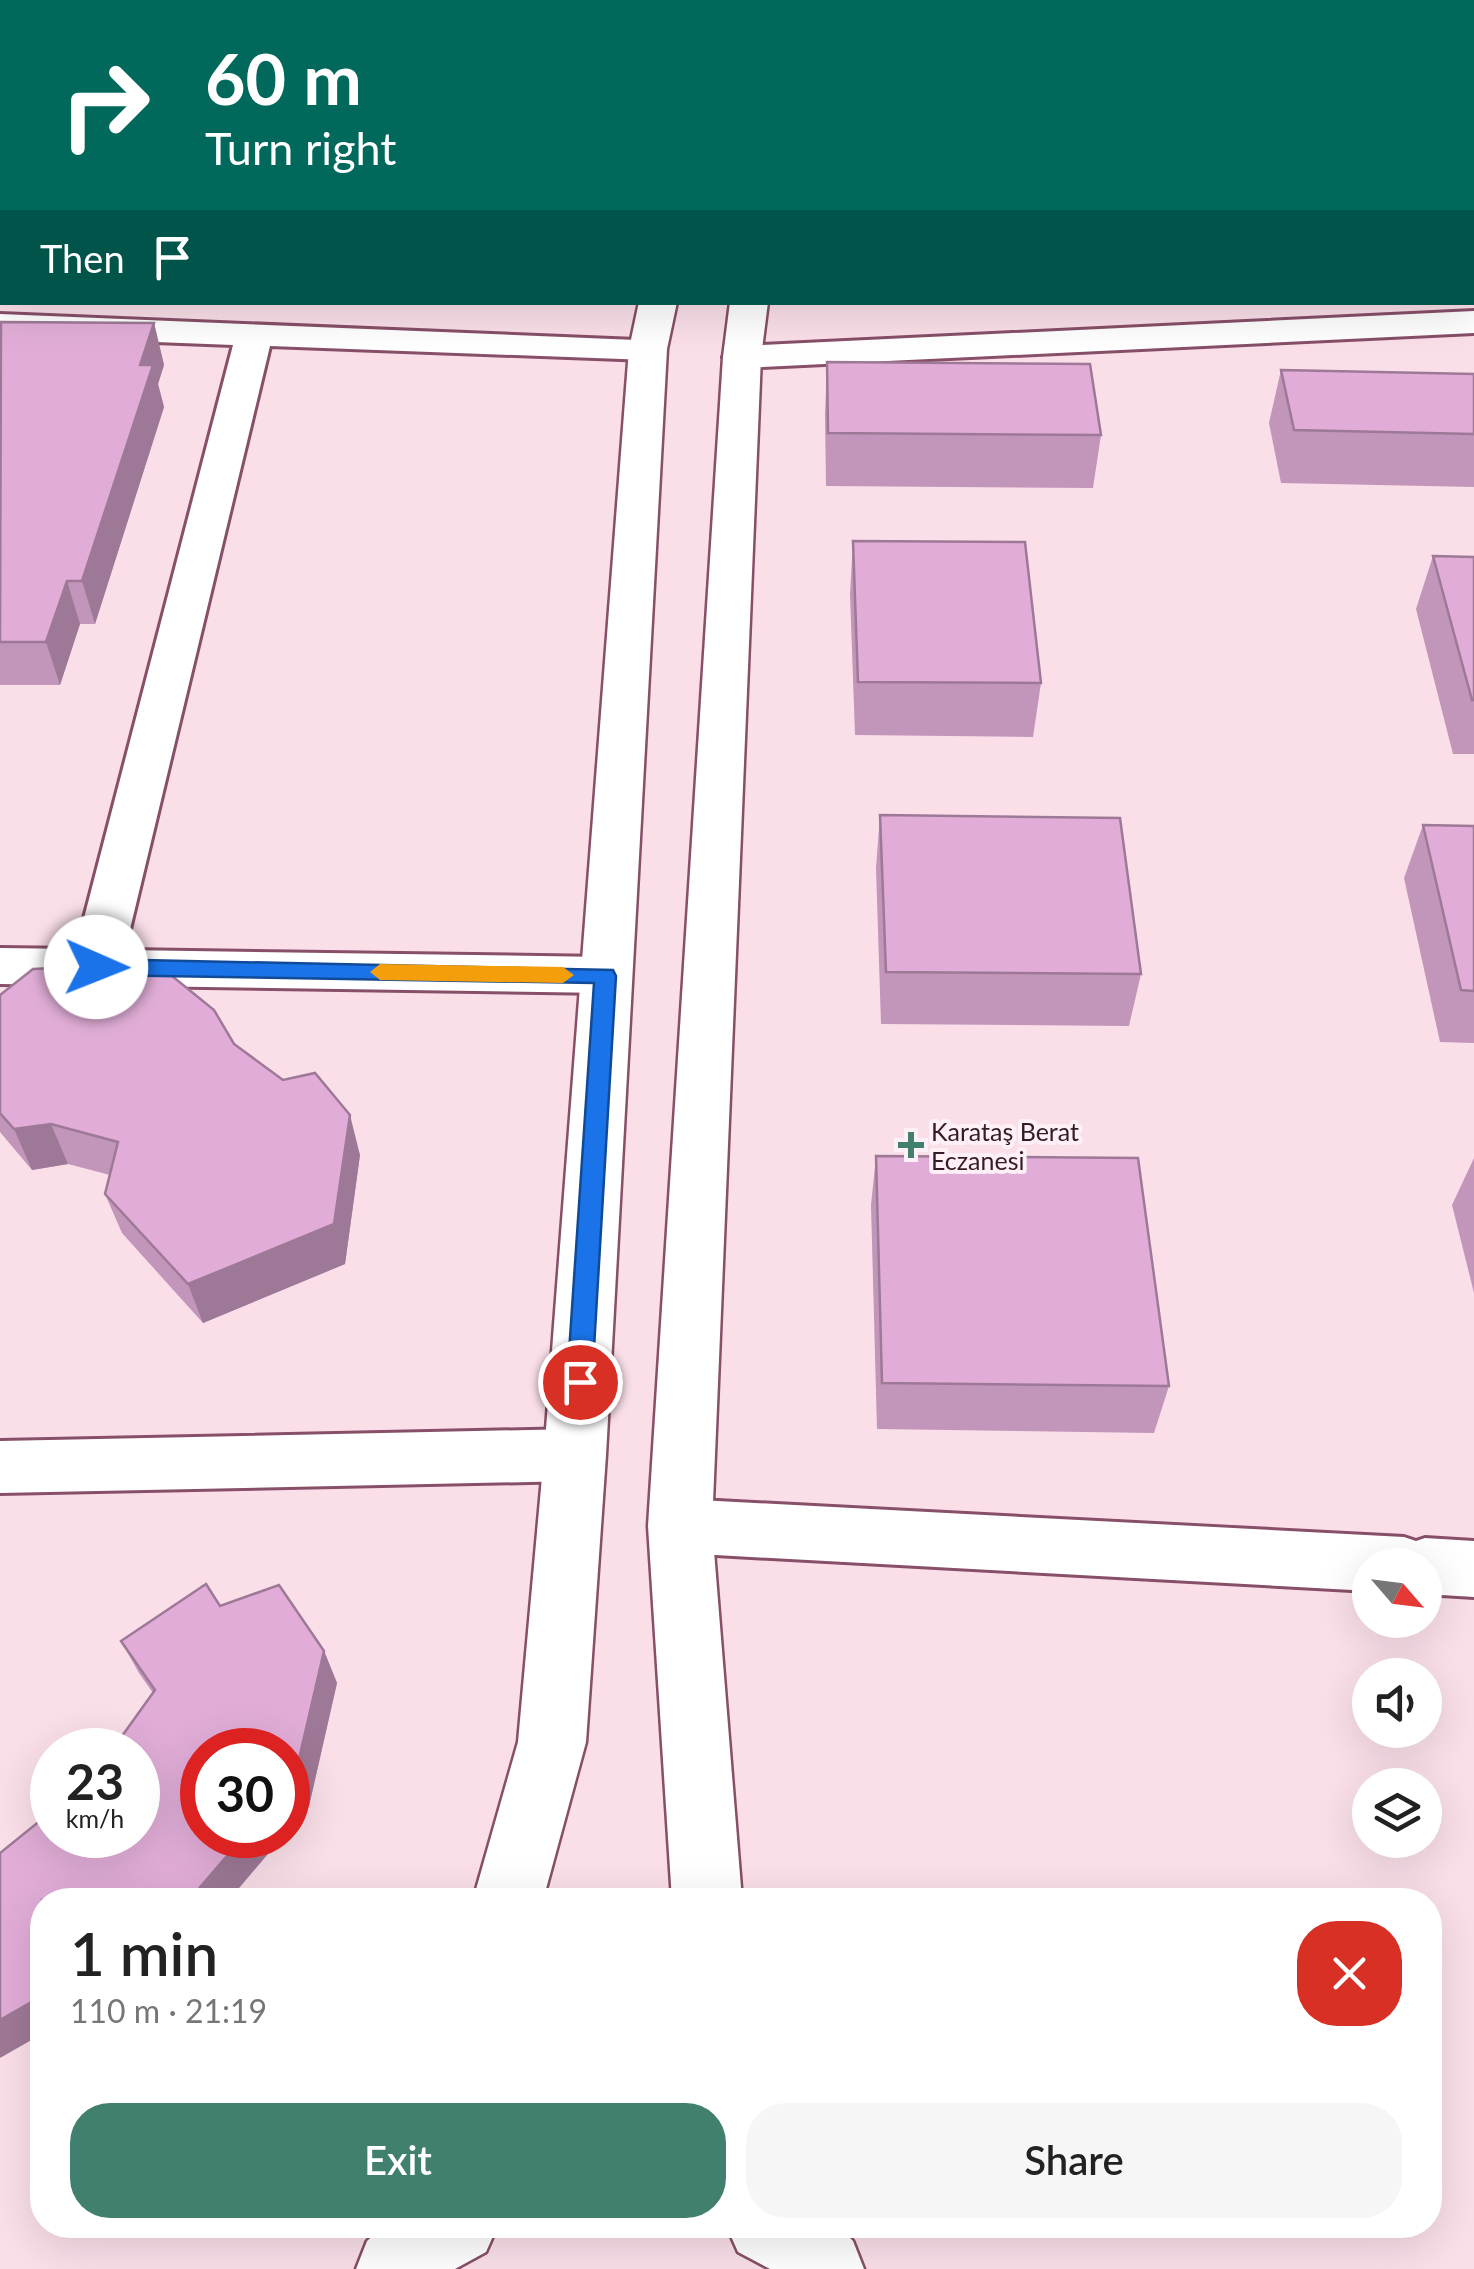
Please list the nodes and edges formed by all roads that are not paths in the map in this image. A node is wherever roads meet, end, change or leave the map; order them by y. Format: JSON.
{"nodes":[{"id":1,"x":749,"y":305,"type":"edge"},
{"id":2,"x":11,"y":317,"type":"edge"},
{"id":3,"x":1474,"y":322,"type":"edge"},
{"id":4,"x":653,"y":326,"type":"edge"},
{"id":5,"x":254,"y":336,"type":"junction"},
{"id":6,"x":742,"y":357,"type":"junction"},
{"id":7,"x":0,"y":966,"type":"edge"},
{"id":8,"x":96,"y":967,"type":"junction"},
{"id":9,"x":605,"y":976,"type":"junction"},
{"id":10,"x":575,"y":1456,"type":"junction"},
{"id":11,"x":0,"y":1467,"type":"edge"},
{"id":12,"x":680,"y":1526,"type":"junction"},
{"id":13,"x":1352,"y":1562,"type":"edge"},
{"id":14,"x":1442,"y":1567,"type":"edge"},
{"id":15,"x":1474,"y":1569,"type":"edge"},
{"id":16,"x":511,"y":1888,"type":"edge"},
{"id":17,"x":706,"y":1888,"type":"edge"},
{"id":18,"x":393,"y":2238,"type":"edge"},
{"id":19,"x":434,"y":2238,"type":"edge"},
{"id":20,"x":382,"y":2269,"type":"edge"},
{"id":21,"x":395,"y":2269,"type":"edge"}],
"edges":[{"from":1,"to":6,"type":"street"},
{"from":2,"to":5,"type":"street"},
{"from":3,"to":6,"type":"street"},
{"from":4,"to":5,"type":"street"},
{"from":4,"to":9,"type":"street"},
{"from":5,"to":8,"type":"street"},
{"from":6,"to":12,"type":"street"},
{"from":7,"to":8,"type":"street"},
{"from":8,"to":9,"type":"street"},
{"from":9,"to":10,"type":"street"},
{"from":10,"to":11,"type":"street"},
{"from":10,"to":16,"type":"street"},
{"from":12,"to":13,"type":"street"},
{"from":12,"to":17,"type":"street"},
{"from":14,"to":15,"type":"street"},
{"from":18,"to":20,"type":"street"},
{"from":19,"to":21,"type":"street"}]}
